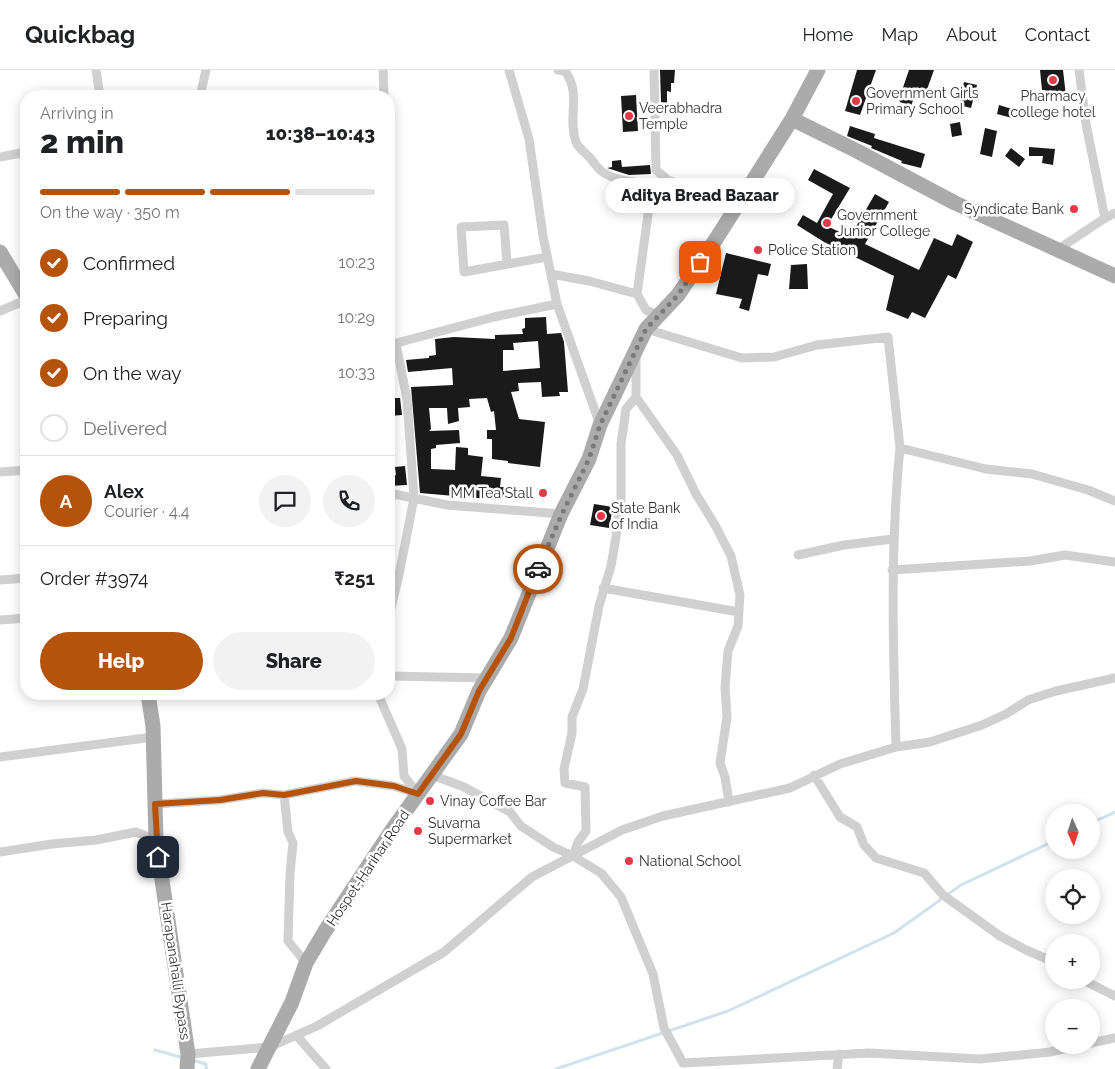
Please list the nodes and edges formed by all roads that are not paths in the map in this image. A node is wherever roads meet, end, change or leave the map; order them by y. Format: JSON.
{"nodes":[{"id":1,"x":96,"y":70,"type":"edge"},
{"id":2,"x":206,"y":70,"type":"edge"},
{"id":3,"x":383,"y":70,"type":"edge"},
{"id":4,"x":509,"y":70,"type":"edge"},
{"id":5,"x":558,"y":70,"type":"edge"},
{"id":6,"x":654,"y":70,"type":"edge"},
{"id":7,"x":818,"y":70,"type":"edge"},
{"id":8,"x":1079,"y":70,"type":"edge"},
{"id":9,"x":99,"y":90,"type":"edge"},
{"id":10,"x":201,"y":90,"type":"edge"},
{"id":11,"x":384,"y":90,"type":"edge"},
{"id":12,"x":792,"y":119,"type":"junction"},
{"id":13,"x":20,"y":153,"type":"edge"},
{"id":14,"x":0,"y":157,"type":"edge"},
{"id":15,"x":668,"y":180,"type":"junction"},
{"id":16,"x":652,"y":186,"type":"junction"},
{"id":17,"x":740,"y":201,"type":"junction"},
{"id":18,"x":1115,"y":212,"type":"edge"},
{"id":19,"x":1105,"y":218,"type":"junction"},
{"id":20,"x":1057,"y":250,"type":"junction"},
{"id":21,"x":0,"y":252,"type":"edge"},
{"id":22,"x":547,"y":257,"type":"junction"},
{"id":23,"x":507,"y":263,"type":"junction"},
{"id":24,"x":551,"y":274,"type":"junction"},
{"id":25,"x":1115,"y":276,"type":"edge"},
{"id":26,"x":20,"y":285,"type":"edge"},
{"id":27,"x":637,"y":294,"type":"junction"},
{"id":28,"x":20,"y":302,"type":"edge"},
{"id":29,"x":557,"y":304,"type":"junction"},
{"id":30,"x":0,"y":310,"type":"edge"},
{"id":31,"x":660,"y":316,"type":"junction"},
{"id":32,"x":646,"y":329,"type":"junction"},
{"id":33,"x":395,"y":344,"type":"edge"},
{"id":34,"x":636,"y":350,"type":"junction"},
{"id":35,"x":395,"y":356,"type":"edge"},
{"id":36,"x":636,"y":397,"type":"junction"},
{"id":37,"x":600,"y":425,"type":"junction"},
{"id":38,"x":900,"y":448,"type":"junction"},
{"id":39,"x":20,"y":470,"type":"edge"},
{"id":40,"x":0,"y":472,"type":"edge"},
{"id":41,"x":395,"y":495,"type":"edge"},
{"id":42,"x":414,"y":498,"type":"junction"},
{"id":43,"x":1115,"y":500,"type":"edge"},
{"id":44,"x":562,"y":514,"type":"junction"},
{"id":45,"x":893,"y":539,"type":"junction"},
{"id":46,"x":798,"y":555,"type":"dead end"},
{"id":47,"x":1115,"y":562,"type":"edge"},
{"id":48,"x":892,"y":570,"type":"junction"},
{"id":49,"x":20,"y":578,"type":"edge"},
{"id":50,"x":0,"y":580,"type":"edge"},
{"id":51,"x":603,"y":588,"type":"junction"},
{"id":52,"x":395,"y":594,"type":"edge"},
{"id":53,"x":739,"y":612,"type":"junction"},
{"id":54,"x":20,"y":618,"type":"edge"},
{"id":55,"x":0,"y":620,"type":"edge"},
{"id":56,"x":395,"y":676,"type":"edge"},
{"id":57,"x":487,"y":678,"type":"junction"},
{"id":58,"x":1115,"y":678,"type":"edge"},
{"id":59,"x":149,"y":700,"type":"edge"},
{"id":60,"x":381,"y":700,"type":"edge"},
{"id":61,"x":153,"y":737,"type":"junction"},
{"id":62,"x":896,"y":747,"type":"junction"},
{"id":63,"x":0,"y":757,"type":"edge"},
{"id":64,"x":432,"y":775,"type":"junction"},
{"id":65,"x":814,"y":775,"type":"junction"},
{"id":66,"x":418,"y":794,"type":"junction"},
{"id":67,"x":284,"y":795,"type":"junction"},
{"id":68,"x":729,"y":802,"type":"junction"},
{"id":69,"x":155,"y":804,"type":"junction"},
{"id":70,"x":156,"y":840,"type":"junction"},
{"id":71,"x":0,"y":852,"type":"edge"},
{"id":72,"x":573,"y":856,"type":"junction"},
{"id":73,"x":1045,"y":958,"type":"edge"},
{"id":74,"x":306,"y":963,"type":"junction"},
{"id":75,"x":1100,"y":988,"type":"edge"},
{"id":76,"x":1115,"y":996,"type":"edge"},
{"id":77,"x":296,"y":1035,"type":"junction"},
{"id":78,"x":1115,"y":1038,"type":"edge"},
{"id":79,"x":1100,"y":1041,"type":"edge"},
{"id":80,"x":270,"y":1047,"type":"junction"},
{"id":81,"x":1045,"y":1052,"type":"edge"},
{"id":82,"x":839,"y":1054,"type":"junction"},
{"id":83,"x":187,"y":1061,"type":"edge"},
{"id":84,"x":730,"y":1065,"type":"edge"},
{"id":85,"x":258,"y":1069,"type":"edge"},
{"id":86,"x":326,"y":1069,"type":"edge"},
{"id":87,"x":837,"y":1069,"type":"edge"}],
"edges":[{"from":1,"to":9,"type":"street"},
{"from":2,"to":10,"type":"street"},
{"from":3,"to":11,"type":"street"},
{"from":4,"to":22,"type":"street"},
{"from":5,"to":16,"type":"street"},
{"from":6,"to":15,"type":"street"},
{"from":7,"to":12,"type":"main road","name":"Hospet-Harihar Road"},
{"from":8,"to":19,"type":"street"},
{"from":12,"to":17,"type":"main road","name":"Hospet-Harihar Road"},
{"from":12,"to":20,"type":"main road"},
{"from":13,"to":14,"type":"street"},
{"from":15,"to":16,"type":"street"},
{"from":15,"to":17,"type":"street"},
{"from":16,"to":27,"type":"street"},
{"from":17,"to":31,"type":"main road","name":"Hospet-Harihar Road"},
{"from":18,"to":19,"type":"street"},
{"from":19,"to":20,"type":"street"},
{"from":20,"to":25,"type":"main road"},
{"from":21,"to":26,"type":"main road"},
{"from":22,"to":23,"type":"street"},
{"from":22,"to":24,"type":"street"},
{"from":23,"to":23,"type":"street"},
{"from":24,"to":27,"type":"street"},
{"from":24,"to":29,"type":"street"},
{"from":27,"to":31,"type":"street"},
{"from":28,"to":30,"type":"street"},
{"from":29,"to":33,"type":"street"},
{"from":29,"to":37,"type":"street"},
{"from":31,"to":32,"type":"main road","name":"Hospet-Harihar Road"},
{"from":32,"to":34,"type":"main road","name":"Hospet-Harihar Road"},
{"from":32,"to":38,"type":"street"},
{"from":34,"to":36,"type":"street"},
{"from":34,"to":37,"type":"main road","name":"Hospet-Harihar Road"},
{"from":35,"to":42,"type":"street"},
{"from":36,"to":51,"type":"street"},
{"from":36,"to":53,"type":"street"},
{"from":37,"to":44,"type":"main road","name":"Hospet-Harihar Road"},
{"from":38,"to":43,"type":"street"},
{"from":38,"to":45,"type":"street"},
{"from":39,"to":40,"type":"street"},
{"from":41,"to":42,"type":"street"},
{"from":42,"to":44,"type":"street"},
{"from":42,"to":52,"type":"street"},
{"from":44,"to":57,"type":"main road","name":"Hospet-Harihar Road"},
{"from":45,"to":46,"type":"street"},
{"from":45,"to":48,"type":"street"},
{"from":47,"to":48,"type":"street"},
{"from":48,"to":62,"type":"street"},
{"from":49,"to":50,"type":"street"},
{"from":51,"to":53,"type":"street"},
{"from":51,"to":72,"type":"street"},
{"from":53,"to":68,"type":"street"},
{"from":54,"to":55,"type":"street"},
{"from":56,"to":57,"type":"street"},
{"from":57,"to":64,"type":"main road","name":"Hospet-Harihar Road"},
{"from":58,"to":62,"type":"street"},
{"from":59,"to":61,"type":"main road","name":"Harapanahalli Bypass"},
{"from":60,"to":66,"type":"street"},
{"from":61,"to":63,"type":"street"},
{"from":61,"to":69,"type":"main road","name":"Harapanahalli Bypass"},
{"from":62,"to":65,"type":"street"},
{"from":64,"to":66,"type":"main road","name":"Hospet-Harihar Road"},
{"from":64,"to":72,"type":"street"},
{"from":65,"to":68,"type":"street"},
{"from":65,"to":73,"type":"street"},
{"from":66,"to":67,"type":"street"},
{"from":66,"to":74,"type":"main road","name":"Hospet-Harihar Road"},
{"from":67,"to":69,"type":"street"},
{"from":67,"to":74,"type":"street"},
{"from":68,"to":72,"type":"street"},
{"from":69,"to":70,"type":"main road","name":"Harapanahalli Bypass"},
{"from":70,"to":71,"type":"street"},
{"from":70,"to":83,"type":"main road","name":"Harapanahalli Bypass"},
{"from":72,"to":77,"type":"street"},
{"from":72,"to":84,"type":"street"},
{"from":74,"to":80,"type":"main road","name":"Hospet-Harihar Road"},
{"from":75,"to":76,"type":"street"},
{"from":77,"to":80,"type":"street"},
{"from":77,"to":86,"type":"street"},
{"from":78,"to":79,"type":"street"},
{"from":80,"to":83,"type":"street"},
{"from":80,"to":85,"type":"main road","name":"Hospet-Harihar Road"},
{"from":81,"to":82,"type":"street"},
{"from":82,"to":84,"type":"street"},
{"from":82,"to":87,"type":"street"}]}
